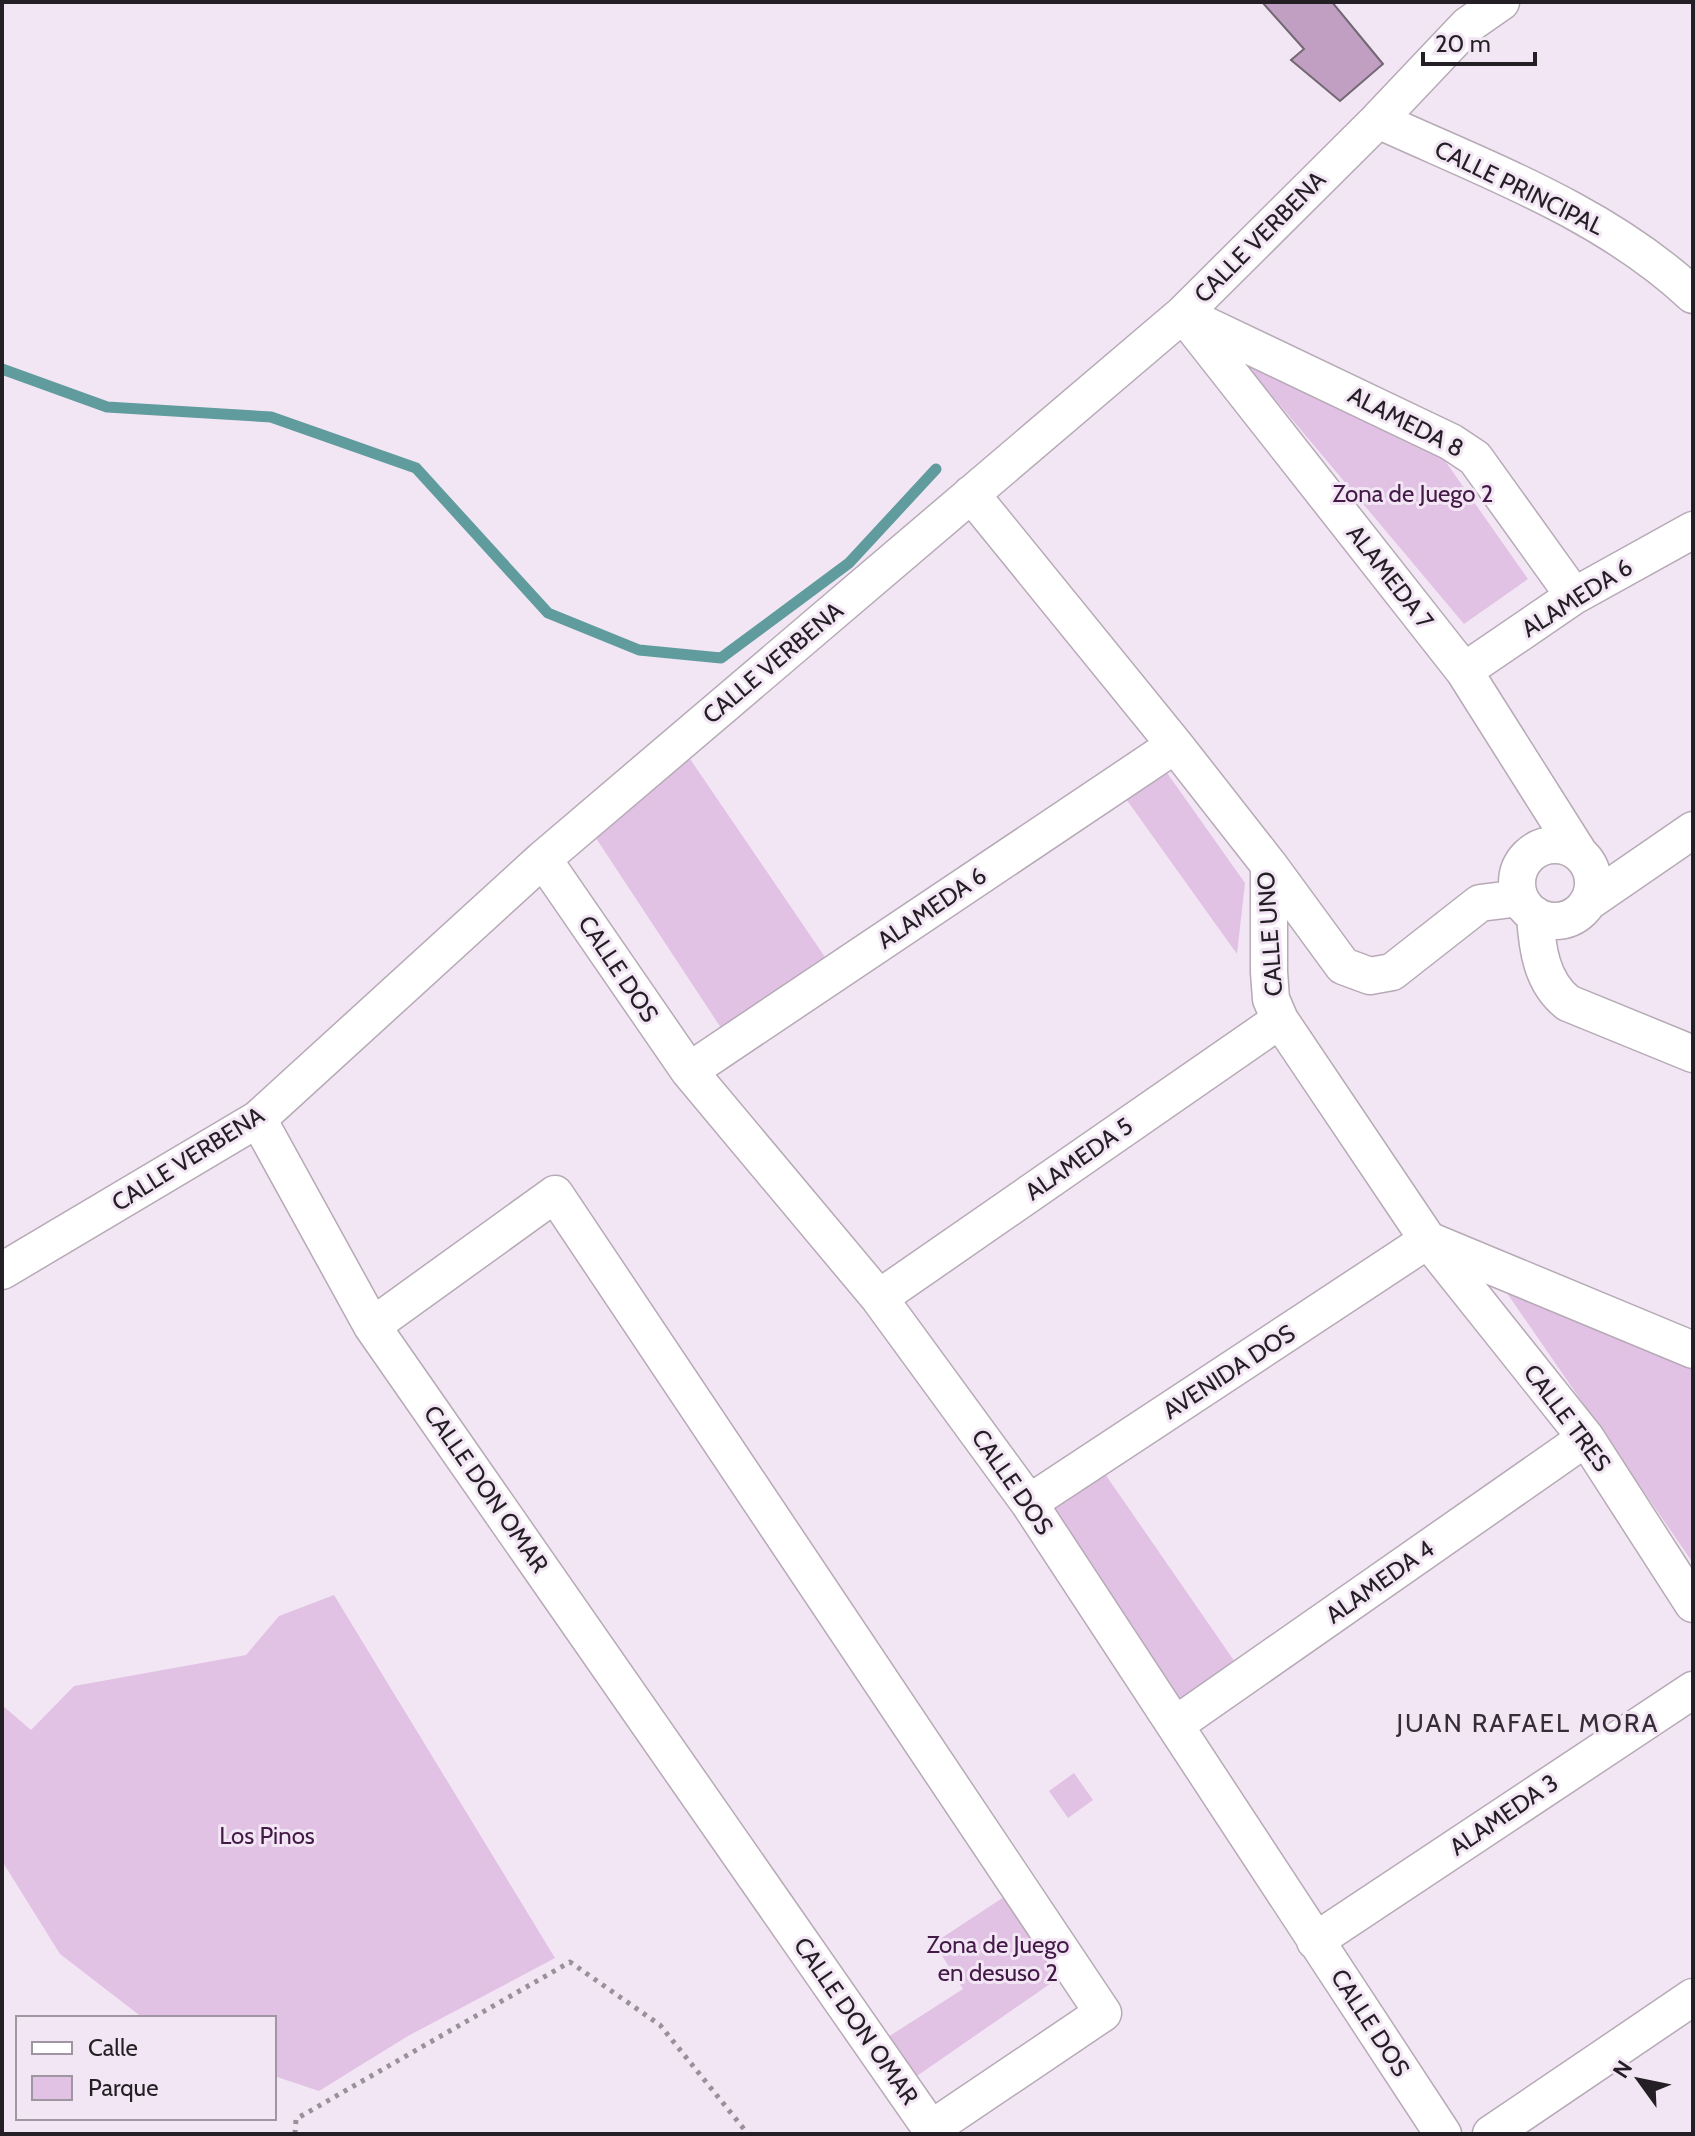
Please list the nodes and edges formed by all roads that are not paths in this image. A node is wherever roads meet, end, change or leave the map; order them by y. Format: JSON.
{"nodes":[{"id":1,"x":1501,"y":2,"type":"edge"},
{"id":2,"x":1378,"y":120,"type":"junction"},
{"id":3,"x":1693,"y":295,"type":"edge"},
{"id":4,"x":1183,"y":314,"type":"junction"},
{"id":5,"x":971,"y":494,"type":"junction"},
{"id":6,"x":1693,"y":530,"type":"edge"},
{"id":7,"x":1574,"y":596,"type":"junction"},
{"id":8,"x":1464,"y":671,"type":"junction"},
{"id":9,"x":1175,"y":745,"type":"junction"},
{"id":10,"x":1693,"y":830,"type":"edge"},
{"id":11,"x":1579,"y":853,"type":"junction"},
{"id":12,"x":543,"y":859,"type":"junction"},
{"id":13,"x":1269,"y":865,"type":"junction"},
{"id":14,"x":1587,"y":903,"type":"junction"},
{"id":15,"x":1528,"y":907,"type":"junction"},
{"id":16,"x":1280,"y":1020,"type":"junction"},
{"id":17,"x":1693,"y":1054,"type":"edge"},
{"id":18,"x":689,"y":1071,"type":"junction"},
{"id":19,"x":258,"y":1119,"type":"junction"},
{"id":20,"x":1428,"y":1240,"type":"junction"},
{"id":21,"x":2,"y":1271,"type":"edge"},
{"id":22,"x":879,"y":1298,"type":"junction"},
{"id":23,"x":372,"y":1326,"type":"junction"},
{"id":24,"x":1693,"y":1350,"type":"edge"},
{"id":25,"x":1586,"y":1438,"type":"junction"},
{"id":26,"x":1029,"y":1503,"type":"junction"},
{"id":27,"x":1693,"y":1604,"type":"edge"},
{"id":28,"x":1693,"y":1690,"type":"edge"},
{"id":29,"x":1175,"y":1725,"type":"junction"},
{"id":30,"x":1315,"y":1941,"type":"junction"},
{"id":31,"x":1693,"y":1997,"type":"edge"},
{"id":32,"x":1443,"y":2134,"type":"edge"},
{"id":33,"x":1491,"y":2134,"type":"edge"}],
"edges":[{"from":1,"to":2,"type":"street","name":"CALLE VERBENA"},
{"from":2,"to":3,"type":"street","name":"CALLE PRINCIPAL"},
{"from":2,"to":4,"type":"street","name":"CALLE VERBENA"},
{"from":4,"to":5,"type":"street","name":"CALLE VERBENA"},
{"from":4,"to":7,"type":"street","name":"ALAMEDA 8"},
{"from":4,"to":8,"type":"street","name":"ALAMEDA 7"},
{"from":5,"to":9,"type":"street","name":"CALLE UNO"},
{"from":5,"to":12,"type":"street","name":"CALLE VERBENA"},
{"from":6,"to":7,"type":"street","name":"ALAMEDA 6"},
{"from":7,"to":8,"type":"street","name":"ALAMEDA 6"},
{"from":8,"to":11,"type":"street","name":"ALAMEDA 7"},
{"from":9,"to":13,"type":"street","name":"CALLE UNO"},
{"from":9,"to":18,"type":"street","name":"ALAMEDA 6"},
{"from":10,"to":14,"type":"street"},
{"from":11,"to":14,"type":"street"},
{"from":11,"to":15,"type":"street"},
{"from":12,"to":18,"type":"street","name":"CALLE DOS"},
{"from":12,"to":19,"type":"street","name":"CALLE VERBENA"},
{"from":13,"to":15,"type":"street"},
{"from":13,"to":16,"type":"street","name":"CALLE UNO"},
{"from":14,"to":15,"type":"street"},
{"from":15,"to":17,"type":"street"},
{"from":16,"to":20,"type":"street","name":"CALLE UNO"},
{"from":16,"to":22,"type":"street","name":"ALAMEDA 5"},
{"from":18,"to":22,"type":"street","name":"CALLE DOS"},
{"from":19,"to":21,"type":"street","name":"CALLE VERBENA"},
{"from":19,"to":23,"type":"street","name":"CALLE DON OMAR"},
{"from":20,"to":24,"type":"street"},
{"from":20,"to":25,"type":"street","name":"CALLE TRES"},
{"from":20,"to":26,"type":"street","name":"AVENIDA DOS"},
{"from":22,"to":26,"type":"street","name":"CALLE DOS"},
{"from":23,"to":23,"type":"street","name":"CALLE DON OMAR"},
{"from":25,"to":27,"type":"street","name":"CALLE TRES"},
{"from":25,"to":29,"type":"street","name":"ALAMEDA 4"},
{"from":26,"to":29,"type":"street","name":"CALLE DOS"},
{"from":28,"to":30,"type":"street","name":"ALAMEDA 3"},
{"from":29,"to":30,"type":"street","name":"CALLE DOS"},
{"from":30,"to":32,"type":"street","name":"CALLE DOS"},
{"from":31,"to":33,"type":"street"}]}
